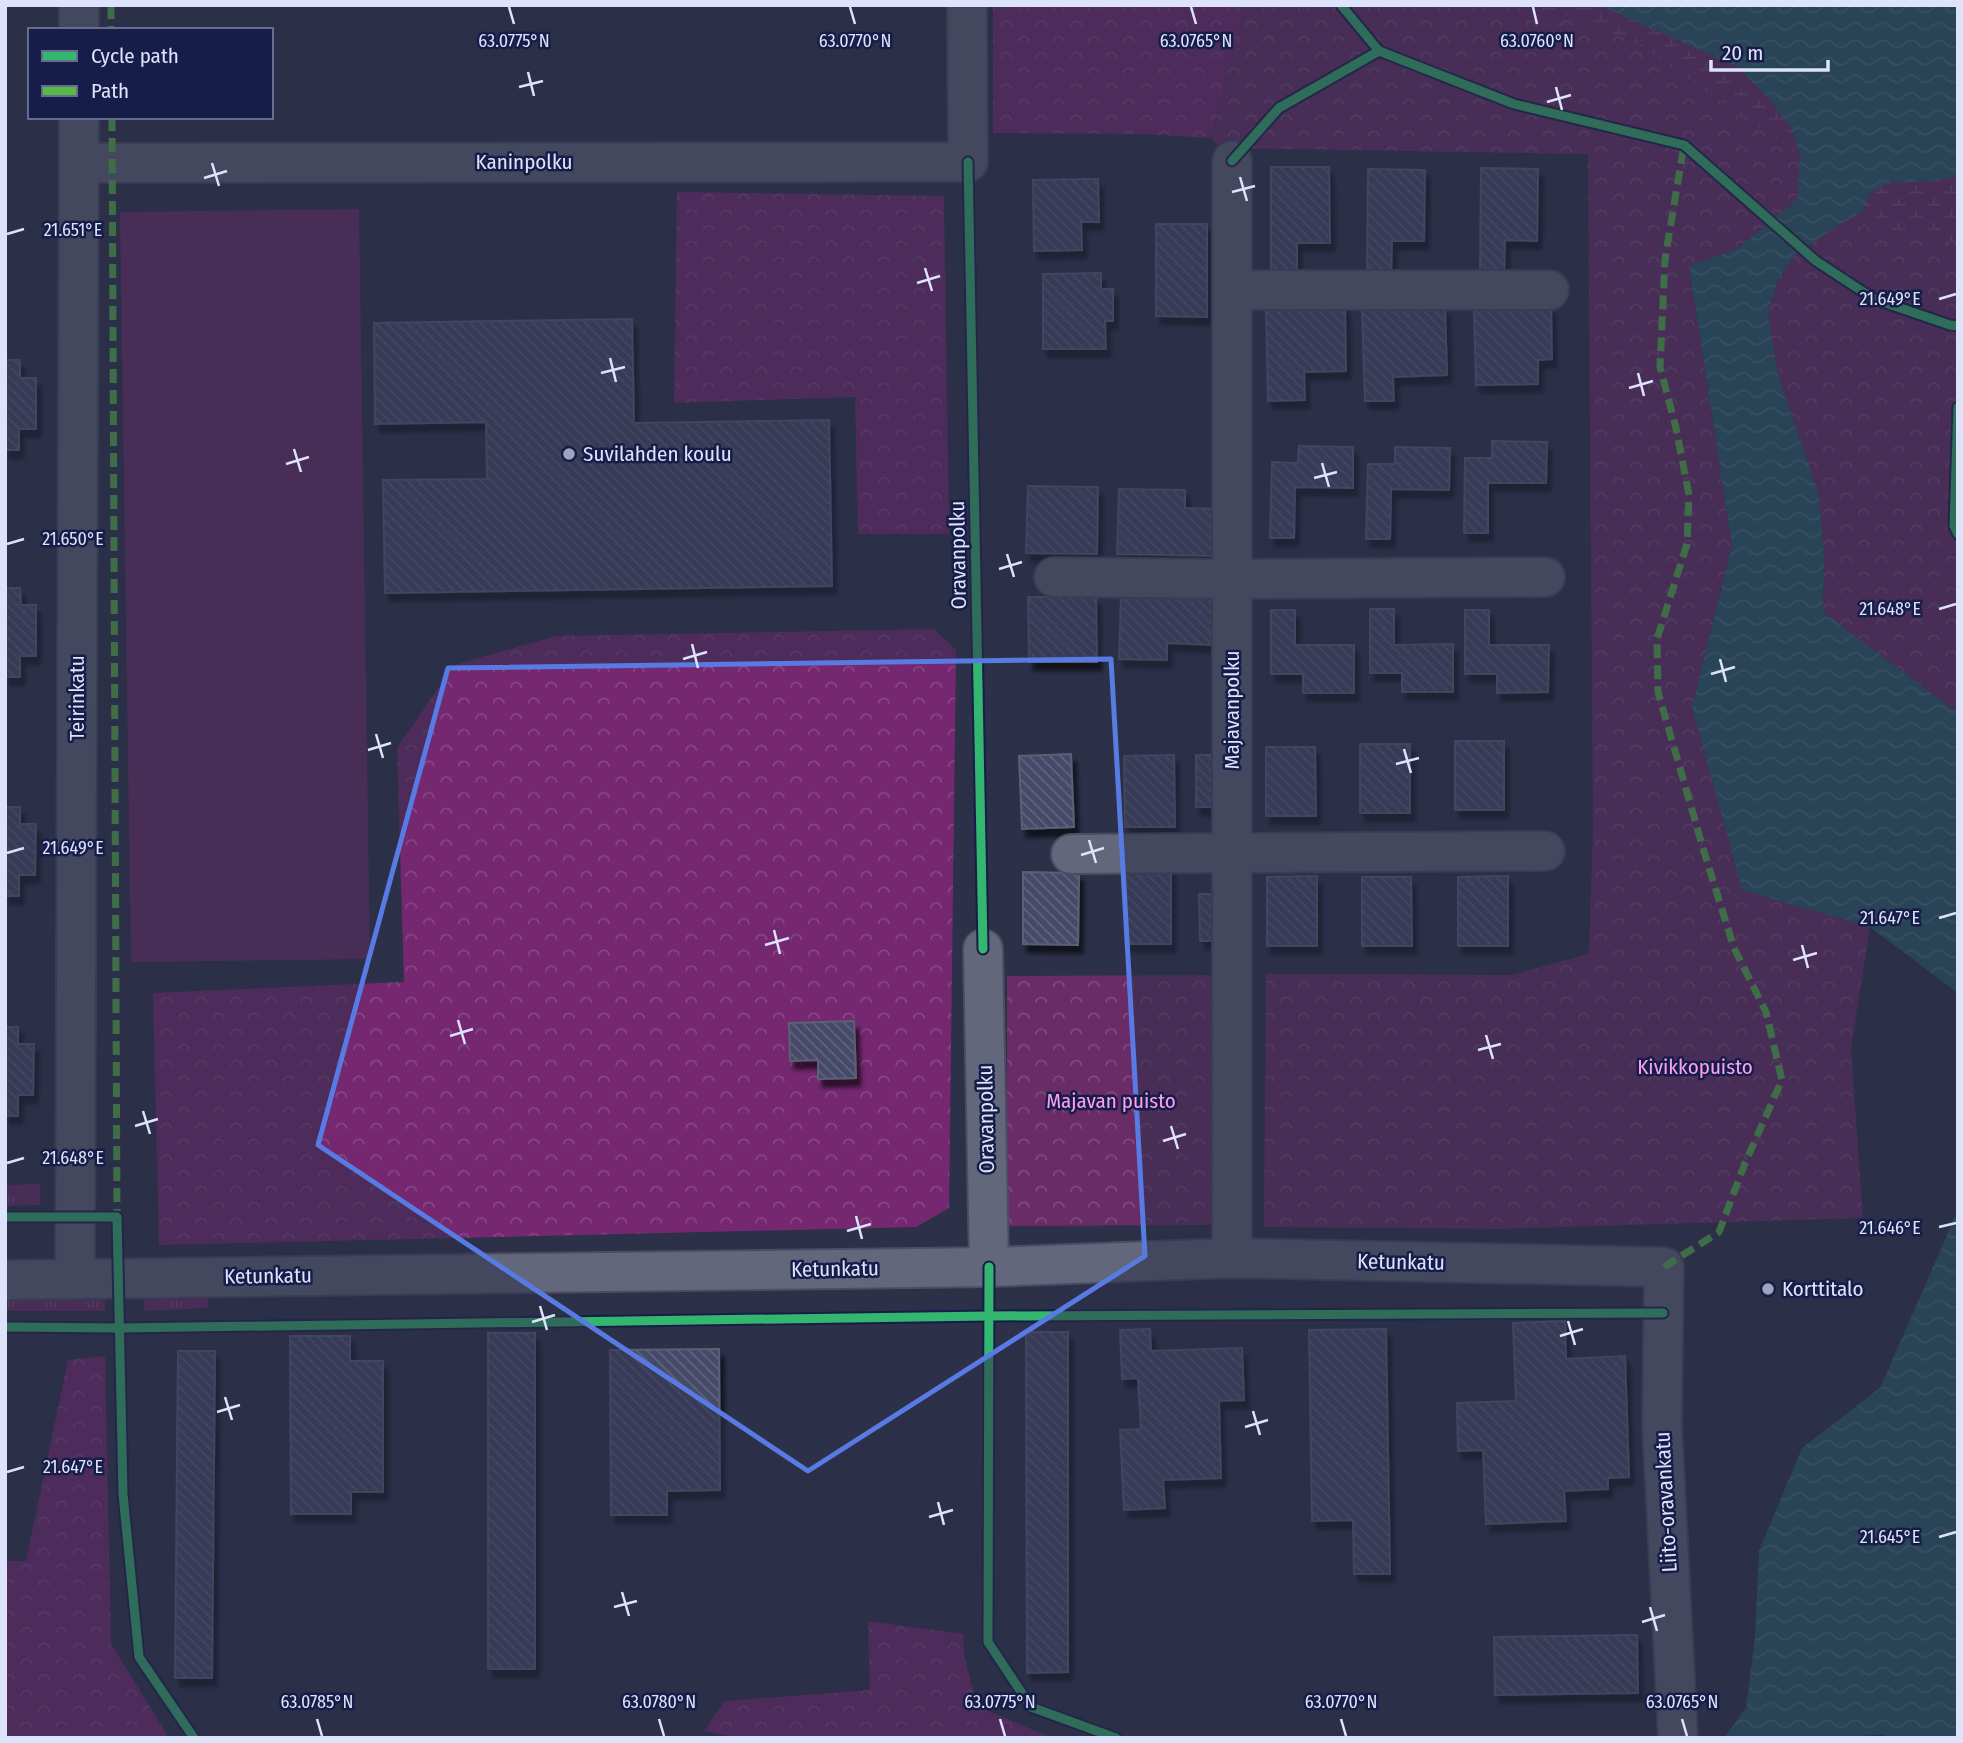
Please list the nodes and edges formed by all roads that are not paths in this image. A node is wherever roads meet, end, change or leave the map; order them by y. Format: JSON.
{"nodes":[{"id":1,"x":79,"y":5,"type":"edge"},
{"id":2,"x":967,"y":5,"type":"edge"},
{"id":3,"x":79,"y":28,"type":"edge"},
{"id":4,"x":79,"y":119,"type":"edge"},
{"id":5,"x":1232,"y":161,"type":"dead end"},
{"id":6,"x":79,"y":163,"type":"junction"},
{"id":7,"x":1232,"y":290,"type":"junction"},
{"id":8,"x":1549,"y":290,"type":"dead end"},
{"id":9,"x":1054,"y":577,"type":"dead end"},
{"id":10,"x":1545,"y":577,"type":"dead end"},
{"id":11,"x":1233,"y":579,"type":"junction"},
{"id":12,"x":1545,"y":851,"type":"dead end"},
{"id":13,"x":1232,"y":852,"type":"junction"},
{"id":14,"x":1071,"y":854,"type":"dead end"},
{"id":15,"x":983,"y":949,"type":"dead end"},
{"id":16,"x":1232,"y":1258,"type":"junction"},
{"id":17,"x":989,"y":1267,"type":"junction"},
{"id":18,"x":1664,"y":1267,"type":"joint"},
{"id":19,"x":75,"y":1278,"type":"junction"},
{"id":20,"x":5,"y":1280,"type":"edge"},
{"id":21,"x":1678,"y":1738,"type":"edge"}],
"edges":[{"from":1,"to":3,"type":"street"},
{"from":2,"to":6,"type":"street","name":"Kaninpolku"},
{"from":4,"to":6,"type":"street","name":"Teirinkatu"},
{"from":5,"to":7,"type":"street","name":"Majavanpolku"},
{"from":6,"to":19,"type":"street","name":"Teirinkatu"},
{"from":7,"to":8,"type":"street"},
{"from":7,"to":11,"type":"street","name":"Majavanpolku"},
{"from":9,"to":11,"type":"street"},
{"from":10,"to":11,"type":"street"},
{"from":11,"to":13,"type":"street","name":"Majavanpolku"},
{"from":12,"to":13,"type":"street"},
{"from":13,"to":14,"type":"street"},
{"from":13,"to":16,"type":"street","name":"Majavanpolku"},
{"from":15,"to":17,"type":"street","name":"Oravanpolku"},
{"from":16,"to":17,"type":"street","name":"Ketunkatu"},
{"from":16,"to":18,"type":"street","name":"Ketunkatu"},
{"from":17,"to":19,"type":"street","name":"Ketunkatu"},
{"from":18,"to":21,"type":"street","name":"Liito-oravankatu"},
{"from":19,"to":20,"type":"street","name":"Ketunkatu"}]}
